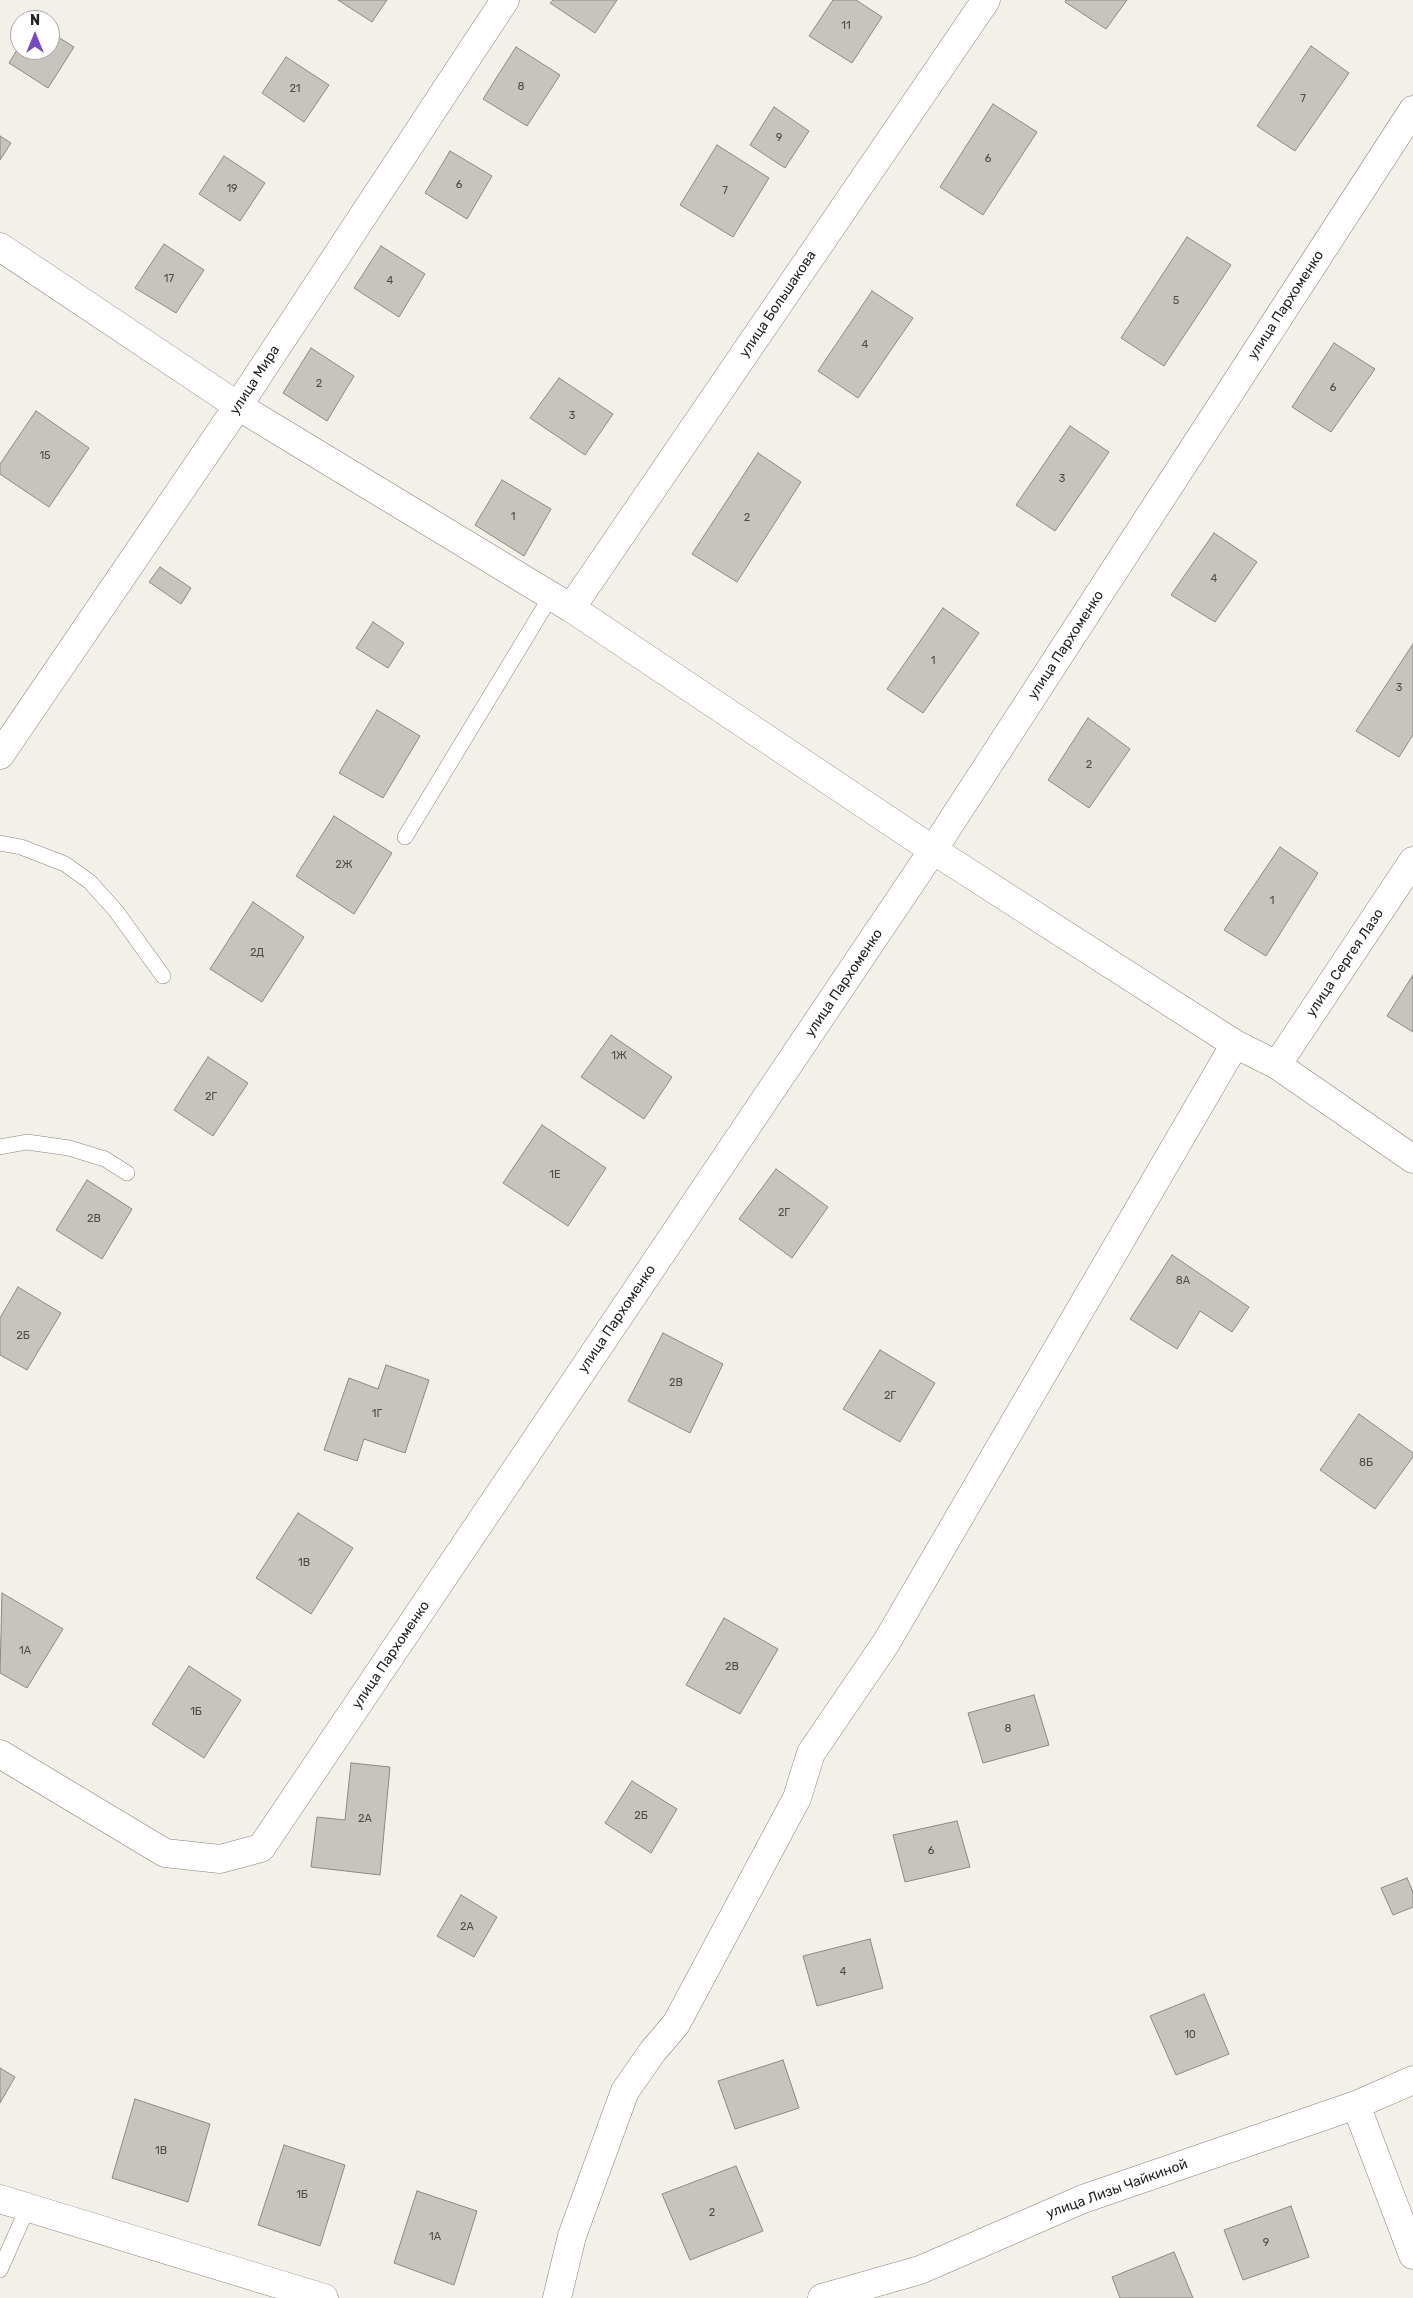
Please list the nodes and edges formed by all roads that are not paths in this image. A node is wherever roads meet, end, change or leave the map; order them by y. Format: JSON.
{"nodes":[{"id":1,"x":505,"y":0,"type":"edge"},
{"id":2,"x":986,"y":0,"type":"edge"},
{"id":3,"x":1413,"y":110,"type":"edge"},
{"id":4,"x":0,"y":248,"type":"edge"},
{"id":5,"x":238,"y":406,"type":"junction"},
{"id":6,"x":561,"y":602,"type":"junction"},
{"id":7,"x":0,"y":756,"type":"edge"},
{"id":8,"x":405,"y":837,"type":"dead end"},
{"id":9,"x":0,"y":843,"type":"edge"},
{"id":10,"x":933,"y":850,"type":"junction"},
{"id":11,"x":1413,"y":861,"type":"edge"},
{"id":12,"x":163,"y":976,"type":"dead end"},
{"id":13,"x":1235,"y":1044,"type":"junction"},
{"id":14,"x":1277,"y":1065,"type":"junction"},
{"id":15,"x":0,"y":1147,"type":"edge"},
{"id":16,"x":1413,"y":1159,"type":"edge"},
{"id":17,"x":126,"y":1173,"type":"dead end"},
{"id":18,"x":0,"y":1754,"type":"edge"},
{"id":19,"x":1413,"y":2080,"type":"edge"},
{"id":20,"x":1356,"y":2105,"type":"junction"},
{"id":21,"x":0,"y":2199,"type":"edge"},
{"id":22,"x":28,"y":2207,"type":"junction"},
{"id":23,"x":1413,"y":2255,"type":"edge"},
{"id":24,"x":0,"y":2270,"type":"edge"},
{"id":25,"x":324,"y":2298,"type":"edge"},
{"id":26,"x":557,"y":2298,"type":"edge"},
{"id":27,"x":822,"y":2298,"type":"edge"}],
"edges":[{"from":1,"to":5,"type":"street","name":"улица Мира"},
{"from":2,"to":6,"type":"street","name":"улица Большакова"},
{"from":3,"to":10,"type":"street","name":"улица Пархоменко"},
{"from":4,"to":5,"type":"street"},
{"from":5,"to":6,"type":"street"},
{"from":5,"to":7,"type":"street","name":"улица Мира"},
{"from":6,"to":8,"type":"lane"},
{"from":6,"to":10,"type":"street"},
{"from":9,"to":12,"type":"lane"},
{"from":10,"to":13,"type":"street"},
{"from":10,"to":18,"type":"street","name":"улица Пархоменко"},
{"from":11,"to":14,"type":"street","name":"улица Сергея Лазо"},
{"from":13,"to":14,"type":"street"},
{"from":13,"to":26,"type":"street"},
{"from":14,"to":16,"type":"street"},
{"from":15,"to":17,"type":"lane"},
{"from":19,"to":20,"type":"street","name":"улица Лизы Чайкиной"},
{"from":20,"to":23,"type":"street"},
{"from":20,"to":27,"type":"street","name":"улица Лизы Чайкиной"},
{"from":21,"to":22,"type":"street"},
{"from":22,"to":24,"type":"lane"},
{"from":22,"to":25,"type":"street"}]}
